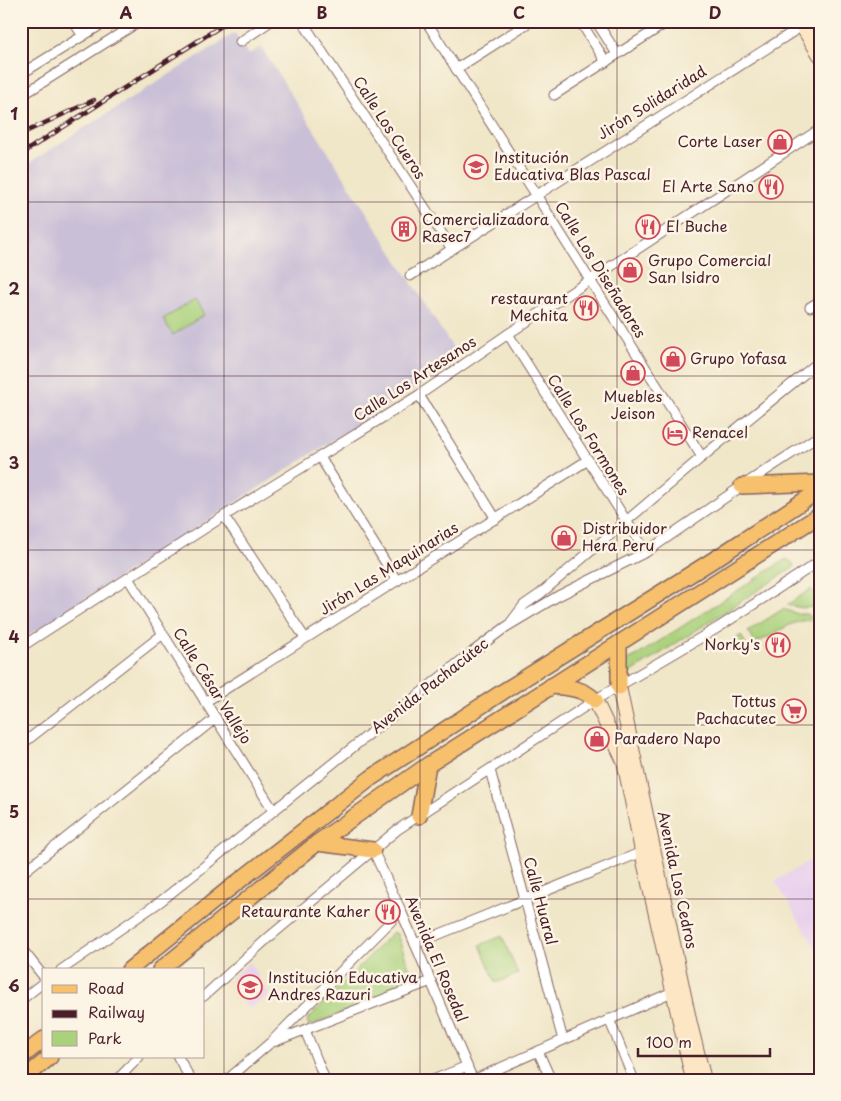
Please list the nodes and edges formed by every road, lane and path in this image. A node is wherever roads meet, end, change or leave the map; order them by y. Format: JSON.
{"nodes":[{"id":1,"x":73,"y":21,"type":"edge"},
{"id":2,"x":107,"y":21,"type":"edge"},
{"id":3,"x":140,"y":21,"type":"edge"},
{"id":4,"x":271,"y":21,"type":"edge"},
{"id":5,"x":302,"y":21,"type":"edge"},
{"id":6,"x":426,"y":21,"type":"edge"},
{"id":7,"x":531,"y":21,"type":"edge"},
{"id":8,"x":580,"y":21,"type":"edge"},
{"id":9,"x":596,"y":21,"type":"edge"},
{"id":10,"x":669,"y":21,"type":"edge"},
{"id":11,"x":804,"y":23,"type":"edge"},
{"id":12,"x":83,"y":36,"type":"junction"},
{"id":13,"x":240,"y":42,"type":"dead end"},
{"id":14,"x":617,"y":54,"type":"junction"},
{"id":15,"x":820,"y":55,"type":"edge"},
{"id":16,"x":606,"y":62,"type":"junction"},
{"id":17,"x":456,"y":69,"type":"junction"},
{"id":18,"x":21,"y":74,"type":"edge"},
{"id":19,"x":554,"y":95,"type":"dead end"},
{"id":20,"x":21,"y":96,"type":"edge"},
{"id":21,"x":820,"y":129,"type":"edge"},
{"id":22,"x":536,"y":196,"type":"junction"},
{"id":23,"x":452,"y":249,"type":"junction"},
{"id":24,"x":410,"y":276,"type":"dead end"},
{"id":25,"x":590,"y":280,"type":"junction"},
{"id":26,"x":820,"y":300,"type":"edge"},
{"id":27,"x":810,"y":307,"type":"dead end"},
{"id":28,"x":508,"y":334,"type":"junction"},
{"id":29,"x":820,"y":361,"type":"edge"},
{"id":30,"x":419,"y":395,"type":"junction"},
{"id":31,"x":820,"y":435,"type":"edge"},
{"id":32,"x":320,"y":457,"type":"junction"},
{"id":33,"x":702,"y":457,"type":"junction"},
{"id":34,"x":588,"y":460,"type":"junction"},
{"id":35,"x":820,"y":483,"type":"edge"},
{"id":36,"x":742,"y":486,"type":"junction"},
{"id":37,"x":820,"y":490,"type":"edge"},
{"id":38,"x":820,"y":515,"type":"edge"},
{"id":39,"x":224,"y":516,"type":"junction"},
{"id":40,"x":496,"y":518,"type":"junction"},
{"id":41,"x":626,"y":521,"type":"junction"},
{"id":42,"x":646,"y":552,"type":"junction"},
{"id":43,"x":820,"y":561,"type":"edge"},
{"id":44,"x":128,"y":578,"type":"junction"},
{"id":45,"x":397,"y":581,"type":"junction"},
{"id":46,"x":506,"y":627,"type":"junction"},
{"id":47,"x":163,"y":634,"type":"junction"},
{"id":48,"x":305,"y":638,"type":"junction"},
{"id":49,"x":619,"y":643,"type":"junction"},
{"id":50,"x":21,"y":647,"type":"edge"},
{"id":51,"x":550,"y":686,"type":"junction"},
{"id":52,"x":619,"y":687,"type":"junction"},
{"id":53,"x":504,"y":691,"type":"junction"},
{"id":54,"x":595,"y":700,"type":"junction"},
{"id":55,"x":206,"y":702,"type":"junction"},
{"id":56,"x":516,"y":709,"type":"junction"},
{"id":57,"x":624,"y":712,"type":"junction"},
{"id":58,"x":216,"y":718,"type":"junction"},
{"id":59,"x":606,"y":721,"type":"junction"},
{"id":60,"x":21,"y":745,"type":"edge"},
{"id":61,"x":428,"y":765,"type":"junction"},
{"id":62,"x":490,"y":770,"type":"junction"},
{"id":63,"x":273,"y":810,"type":"junction"},
{"id":64,"x":419,"y":816,"type":"junction"},
{"id":65,"x":317,"y":843,"type":"junction"},
{"id":66,"x":373,"y":850,"type":"junction"},
{"id":67,"x":642,"y":852,"type":"junction"},
{"id":68,"x":21,"y":874,"type":"edge"},
{"id":69,"x":526,"y":899,"type":"junction"},
{"id":70,"x":401,"y":911,"type":"junction"},
{"id":71,"x":174,"y":934,"type":"junction"},
{"id":72,"x":415,"y":944,"type":"junction"},
{"id":73,"x":21,"y":948,"type":"edge"},
{"id":74,"x":186,"y":949,"type":"junction"},
{"id":75,"x":64,"y":968,"type":"edge"},
{"id":76,"x":132,"y":968,"type":"edge"},
{"id":77,"x":162,"y":968,"type":"edge"},
{"id":78,"x":42,"y":974,"type":"edge"},
{"id":79,"x":431,"y":981,"type":"junction"},
{"id":80,"x":42,"y":984,"type":"edge"},
{"id":81,"x":672,"y":992,"type":"junction"},
{"id":82,"x":205,"y":995,"type":"edge"},
{"id":83,"x":21,"y":1000,"type":"edge"},
{"id":84,"x":609,"y":1020,"type":"junction"},
{"id":85,"x":305,"y":1030,"type":"junction"},
{"id":86,"x":563,"y":1040,"type":"junction"},
{"id":87,"x":42,"y":1041,"type":"edge"},
{"id":88,"x":270,"y":1043,"type":"junction"},
{"id":89,"x":538,"y":1051,"type":"junction"},
{"id":90,"x":21,"y":1057,"type":"edge"},
{"id":91,"x":49,"y":1058,"type":"edge"},
{"id":92,"x":138,"y":1058,"type":"edge"},
{"id":93,"x":179,"y":1058,"type":"edge"},
{"id":94,"x":467,"y":1066,"type":"junction"},
{"id":95,"x":22,"y":1080,"type":"edge"},
{"id":96,"x":117,"y":1080,"type":"edge"},
{"id":97,"x":191,"y":1080,"type":"edge"},
{"id":98,"x":227,"y":1080,"type":"edge"},
{"id":99,"x":325,"y":1080,"type":"edge"},
{"id":100,"x":433,"y":1080,"type":"edge"},
{"id":101,"x":473,"y":1080,"type":"edge"},
{"id":102,"x":551,"y":1080,"type":"edge"},
{"id":103,"x":634,"y":1080,"type":"edge"},
{"id":104,"x":693,"y":1080,"type":"edge"},
{"id":105,"x":704,"y":1080,"type":"edge"}],
"edges":[{"from":1,"to":12,"type":"street"},
{"from":2,"to":12,"type":"street"},
{"from":3,"to":20,"type":"street"},
{"from":4,"to":13,"type":"street"},
{"from":5,"to":23,"type":"street","name":"Calle Los Cueros"},
{"from":6,"to":17,"type":"street","name":"Calle Los Diseñadores"},
{"from":7,"to":17,"type":"street"},
{"from":8,"to":16,"type":"street"},
{"from":9,"to":14,"type":"street"},
{"from":10,"to":14,"type":"street"},
{"from":11,"to":15,"type":"street"},
{"from":11,"to":22,"type":"street","name":"Jirón Solidaridad"},
{"from":12,"to":18,"type":"street"},
{"from":14,"to":16,"type":"street"},
{"from":16,"to":19,"type":"street"},
{"from":17,"to":22,"type":"street","name":"Calle Los Diseñadores"},
{"from":21,"to":25,"type":"street","name":"Calle Los Artesanos"},
{"from":22,"to":23,"type":"street","name":"Jirón Solidaridad"},
{"from":22,"to":25,"type":"street","name":"Calle Los Diseñadores"},
{"from":23,"to":24,"type":"street","name":"Jirón Solidaridad"},
{"from":25,"to":28,"type":"street","name":"Calle Los Artesanos"},
{"from":25,"to":33,"type":"street","name":"Calle Los Diseñadores"},
{"from":26,"to":27,"type":"street"},
{"from":28,"to":30,"type":"street","name":"Calle Los Artesanos"},
{"from":28,"to":34,"type":"street","name":"Calle Los Formones"},
{"from":29,"to":33,"type":"street"},
{"from":30,"to":32,"type":"street","name":"Calle Los Artesanos"},
{"from":30,"to":40,"type":"street"},
{"from":31,"to":36,"type":"street","name":"Avenida Pachacútec"},
{"from":32,"to":39,"type":"street","name":"Calle Los Artesanos"},
{"from":32,"to":45,"type":"street"},
{"from":33,"to":41,"type":"street"},
{"from":34,"to":40,"type":"street","name":"Jirón Las Maquinarias"},
{"from":34,"to":41,"type":"street","name":"Calle Los Formones"},
{"from":35,"to":36,"type":"main road"},
{"from":36,"to":42,"type":"street","name":"Avenida Pachacútec"},
{"from":37,"to":53,"type":"main road"},
{"from":38,"to":49,"type":"main road"},
{"from":39,"to":44,"type":"street","name":"Calle Los Artesanos"},
{"from":39,"to":48,"type":"street"},
{"from":40,"to":45,"type":"street","name":"Jirón Las Maquinarias"},
{"from":41,"to":42,"type":"street","name":"Calle Los Formones"},
{"from":41,"to":46,"type":"street"},
{"from":42,"to":46,"type":"street","name":"Avenida Pachacútec"},
{"from":43,"to":52,"type":"street"},
{"from":44,"to":47,"type":"street","name":"Calle César Vallejo"},
{"from":44,"to":50,"type":"street","name":"Calle Los Artesanos"},
{"from":45,"to":48,"type":"street","name":"Jirón Las Maquinarias"},
{"from":46,"to":63,"type":"street","name":"Avenida Pachacútec"},
{"from":47,"to":55,"type":"street","name":"Calle César Vallejo"},
{"from":47,"to":60,"type":"street"},
{"from":48,"to":55,"type":"street","name":"Jirón Las Maquinarias"},
{"from":49,"to":51,"type":"main road"},
{"from":49,"to":52,"type":"main road"},
{"from":51,"to":54,"type":"main road"},
{"from":51,"to":56,"type":"main road"},
{"from":52,"to":54,"type":"street"},
{"from":52,"to":57,"type":"street","name":"Avenida Los Cedros"},
{"from":53,"to":56,"type":"main road"},
{"from":53,"to":71,"type":"main road"},
{"from":54,"to":59,"type":"street","name":"Avenida Los Cedros"},
{"from":54,"to":62,"type":"street"},
{"from":55,"to":58,"type":"street","name":"Calle César Vallejo"},
{"from":56,"to":61,"type":"main road"},
{"from":57,"to":59,"type":"street"},
{"from":57,"to":105,"type":"street","name":"Avenida Los Cedros"},
{"from":58,"to":63,"type":"street","name":"Calle César Vallejo"},
{"from":58,"to":68,"type":"street"},
{"from":59,"to":67,"type":"street","name":"Avenida Los Cedros"},
{"from":61,"to":64,"type":"main road"},
{"from":61,"to":65,"type":"main road"},
{"from":62,"to":64,"type":"street"},
{"from":62,"to":69,"type":"street","name":"Calle Huaral"},
{"from":63,"to":75,"type":"street","name":"Avenida Pachacútec"},
{"from":64,"to":66,"type":"street"},
{"from":65,"to":66,"type":"main road"},
{"from":65,"to":74,"type":"main road"},
{"from":66,"to":70,"type":"street","name":"Avenida El Rosedal"},
{"from":66,"to":82,"type":"street"},
{"from":67,"to":69,"type":"street"},
{"from":67,"to":81,"type":"street","name":"Avenida Los Cedros"},
{"from":69,"to":72,"type":"street"},
{"from":69,"to":86,"type":"street","name":"Calle Huaral"},
{"from":70,"to":72,"type":"street","name":"Avenida El Rosedal"},
{"from":70,"to":88,"type":"street"},
{"from":71,"to":74,"type":"main road"},
{"from":71,"to":76,"type":"main road"},
{"from":72,"to":79,"type":"street","name":"Avenida El Rosedal"},
{"from":73,"to":78,"type":"street"},
{"from":74,"to":77,"type":"main road"},
{"from":79,"to":85,"type":"street"},
{"from":79,"to":94,"type":"street","name":"Avenida El Rosedal"},
{"from":80,"to":83,"type":"street"},
{"from":81,"to":84,"type":"street"},
{"from":81,"to":104,"type":"street","name":"Avenida Los Cedros"},
{"from":84,"to":86,"type":"street"},
{"from":84,"to":103,"type":"street"},
{"from":85,"to":88,"type":"street"},
{"from":85,"to":99,"type":"street"},
{"from":86,"to":89,"type":"street"},
{"from":87,"to":90,"type":"main road"},
{"from":88,"to":98,"type":"street"},
{"from":89,"to":101,"type":"street"},
{"from":89,"to":102,"type":"street"},
{"from":91,"to":95,"type":"main road"},
{"from":92,"to":96,"type":"street"},
{"from":93,"to":97,"type":"street"},
{"from":94,"to":100,"type":"street"},
{"from":94,"to":101,"type":"street","name":"Avenida El Rosedal"}]}
